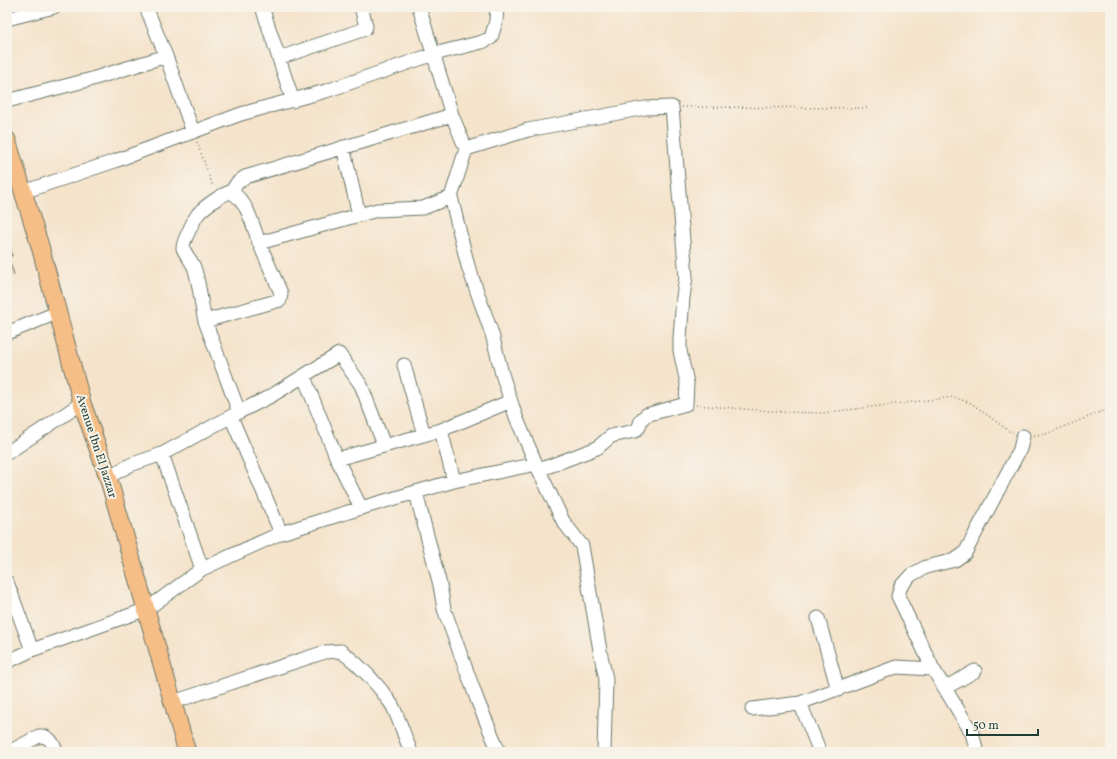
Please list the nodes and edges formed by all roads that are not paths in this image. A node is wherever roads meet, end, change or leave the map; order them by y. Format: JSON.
{"nodes":[{"id":1,"x":54,"y":7,"type":"edge"},
{"id":2,"x":146,"y":7,"type":"edge"},
{"id":3,"x":262,"y":7,"type":"edge"},
{"id":4,"x":361,"y":7,"type":"edge"},
{"id":5,"x":419,"y":7,"type":"edge"},
{"id":6,"x":497,"y":7,"type":"edge"},
{"id":7,"x":7,"y":19,"type":"edge"},
{"id":8,"x":434,"y":54,"type":"junction"},
{"id":9,"x":166,"y":56,"type":"junction"},
{"id":10,"x":278,"y":58,"type":"junction"},
{"id":11,"x":7,"y":101,"type":"edge"},
{"id":12,"x":293,"y":101,"type":"junction"},
{"id":13,"x":452,"y":115,"type":"junction"},
{"id":14,"x":193,"y":132,"type":"junction"},
{"id":15,"x":7,"y":140,"type":"edge"},
{"id":16,"x":343,"y":147,"type":"junction"},
{"id":17,"x":466,"y":149,"type":"junction"},
{"id":18,"x":24,"y":192,"type":"junction"},
{"id":19,"x":231,"y":192,"type":"junction"},
{"id":20,"x":451,"y":197,"type":"junction"},
{"id":21,"x":358,"y":215,"type":"junction"},
{"id":22,"x":260,"y":243,"type":"junction"},
{"id":23,"x":59,"y":312,"type":"junction"},
{"id":24,"x":205,"y":322,"type":"junction"},
{"id":25,"x":7,"y":333,"type":"edge"},
{"id":26,"x":404,"y":365,"type":"dead end"},
{"id":27,"x":304,"y":376,"type":"junction"},
{"id":28,"x":511,"y":401,"type":"junction"},
{"id":29,"x":82,"y":403,"type":"junction"},
{"id":30,"x":235,"y":414,"type":"junction"},
{"id":31,"x":441,"y":430,"type":"junction"},
{"id":32,"x":424,"y":435,"type":"junction"},
{"id":33,"x":1023,"y":436,"type":"road end"},
{"id":34,"x":384,"y":445,"type":"junction"},
{"id":35,"x":7,"y":453,"type":"edge"},
{"id":36,"x":162,"y":454,"type":"junction"},
{"id":37,"x":337,"y":459,"type":"junction"},
{"id":38,"x":538,"y":467,"type":"junction"},
{"id":39,"x":108,"y":477,"type":"junction"},
{"id":40,"x":454,"y":481,"type":"junction"},
{"id":41,"x":416,"y":493,"type":"junction"},
{"id":42,"x":360,"y":508,"type":"junction"},
{"id":43,"x":280,"y":533,"type":"junction"},
{"id":44,"x":202,"y":569,"type":"junction"},
{"id":45,"x":7,"y":582,"type":"edge"},
{"id":46,"x":147,"y":609,"type":"junction"},
{"id":47,"x":818,"y":618,"type":"dead end"},
{"id":48,"x":32,"y":650,"type":"junction"},
{"id":49,"x":7,"y":662,"type":"edge"},
{"id":50,"x":933,"y":669,"type":"junction"},
{"id":51,"x":975,"y":671,"type":"dead end"},
{"id":52,"x":945,"y":688,"type":"junction"},
{"id":53,"x":838,"y":690,"type":"junction"},
{"id":54,"x":173,"y":702,"type":"junction"},
{"id":55,"x":800,"y":704,"type":"junction"},
{"id":56,"x":752,"y":709,"type":"dead end"},
{"id":57,"x":9,"y":752,"type":"edge"},
{"id":58,"x":58,"y":752,"type":"edge"},
{"id":59,"x":187,"y":752,"type":"edge"},
{"id":60,"x":410,"y":752,"type":"edge"},
{"id":61,"x":499,"y":752,"type":"edge"},
{"id":62,"x":604,"y":752,"type":"edge"},
{"id":63,"x":820,"y":752,"type":"edge"},
{"id":64,"x":977,"y":752,"type":"edge"}],
"edges":[{"from":1,"to":7,"type":"street"},
{"from":2,"to":9,"type":"street"},
{"from":3,"to":10,"type":"street"},
{"from":4,"to":10,"type":"street"},
{"from":5,"to":8,"type":"street"},
{"from":6,"to":8,"type":"street"},
{"from":8,"to":12,"type":"street"},
{"from":8,"to":13,"type":"street"},
{"from":9,"to":11,"type":"street"},
{"from":9,"to":14,"type":"street"},
{"from":10,"to":12,"type":"street"},
{"from":12,"to":14,"type":"street"},
{"from":13,"to":16,"type":"street"},
{"from":13,"to":17,"type":"street"},
{"from":14,"to":18,"type":"street"},
{"from":15,"to":18,"type":"main road","name":"Avenue Ibn El Jazzar"},
{"from":16,"to":19,"type":"street"},
{"from":16,"to":21,"type":"street"},
{"from":17,"to":20,"type":"street"},
{"from":17,"to":38,"type":"street"},
{"from":18,"to":23,"type":"main road","name":"Avenue Ibn El Jazzar"},
{"from":19,"to":22,"type":"street"},
{"from":19,"to":24,"type":"street"},
{"from":20,"to":21,"type":"street"},
{"from":20,"to":28,"type":"street"},
{"from":21,"to":22,"type":"street"},
{"from":22,"to":24,"type":"street"},
{"from":23,"to":25,"type":"street"},
{"from":23,"to":29,"type":"main road","name":"Avenue Ibn El Jazzar"},
{"from":24,"to":30,"type":"street"},
{"from":26,"to":32,"type":"street"},
{"from":27,"to":30,"type":"street"},
{"from":27,"to":34,"type":"street"},
{"from":27,"to":37,"type":"street"},
{"from":28,"to":31,"type":"street"},
{"from":28,"to":38,"type":"street"},
{"from":29,"to":35,"type":"street"},
{"from":29,"to":39,"type":"main road","name":"Avenue Ibn El Jazzar"},
{"from":30,"to":36,"type":"street"},
{"from":30,"to":43,"type":"street"},
{"from":31,"to":32,"type":"street"},
{"from":31,"to":40,"type":"street"},
{"from":32,"to":34,"type":"street"},
{"from":33,"to":50,"type":"street"},
{"from":34,"to":37,"type":"street"},
{"from":36,"to":39,"type":"street"},
{"from":36,"to":44,"type":"street"},
{"from":37,"to":42,"type":"street"},
{"from":38,"to":40,"type":"street"},
{"from":38,"to":62,"type":"street"},
{"from":39,"to":46,"type":"main road","name":"Avenue Ibn El Jazzar"},
{"from":40,"to":41,"type":"street"},
{"from":41,"to":42,"type":"street"},
{"from":41,"to":61,"type":"street"},
{"from":42,"to":43,"type":"street"},
{"from":43,"to":44,"type":"street"},
{"from":44,"to":46,"type":"street"},
{"from":45,"to":48,"type":"street"},
{"from":46,"to":48,"type":"street"},
{"from":46,"to":54,"type":"main road","name":"Avenue Ibn El Jazzar"},
{"from":47,"to":53,"type":"street"},
{"from":48,"to":49,"type":"street"},
{"from":50,"to":52,"type":"street"},
{"from":50,"to":53,"type":"street"},
{"from":51,"to":52,"type":"street"},
{"from":52,"to":64,"type":"street"},
{"from":53,"to":55,"type":"street"},
{"from":54,"to":59,"type":"main road","name":"Avenue Ibn El Jazzar"},
{"from":54,"to":60,"type":"street"},
{"from":55,"to":56,"type":"street"},
{"from":55,"to":63,"type":"street"},
{"from":57,"to":58,"type":"street"}]}
